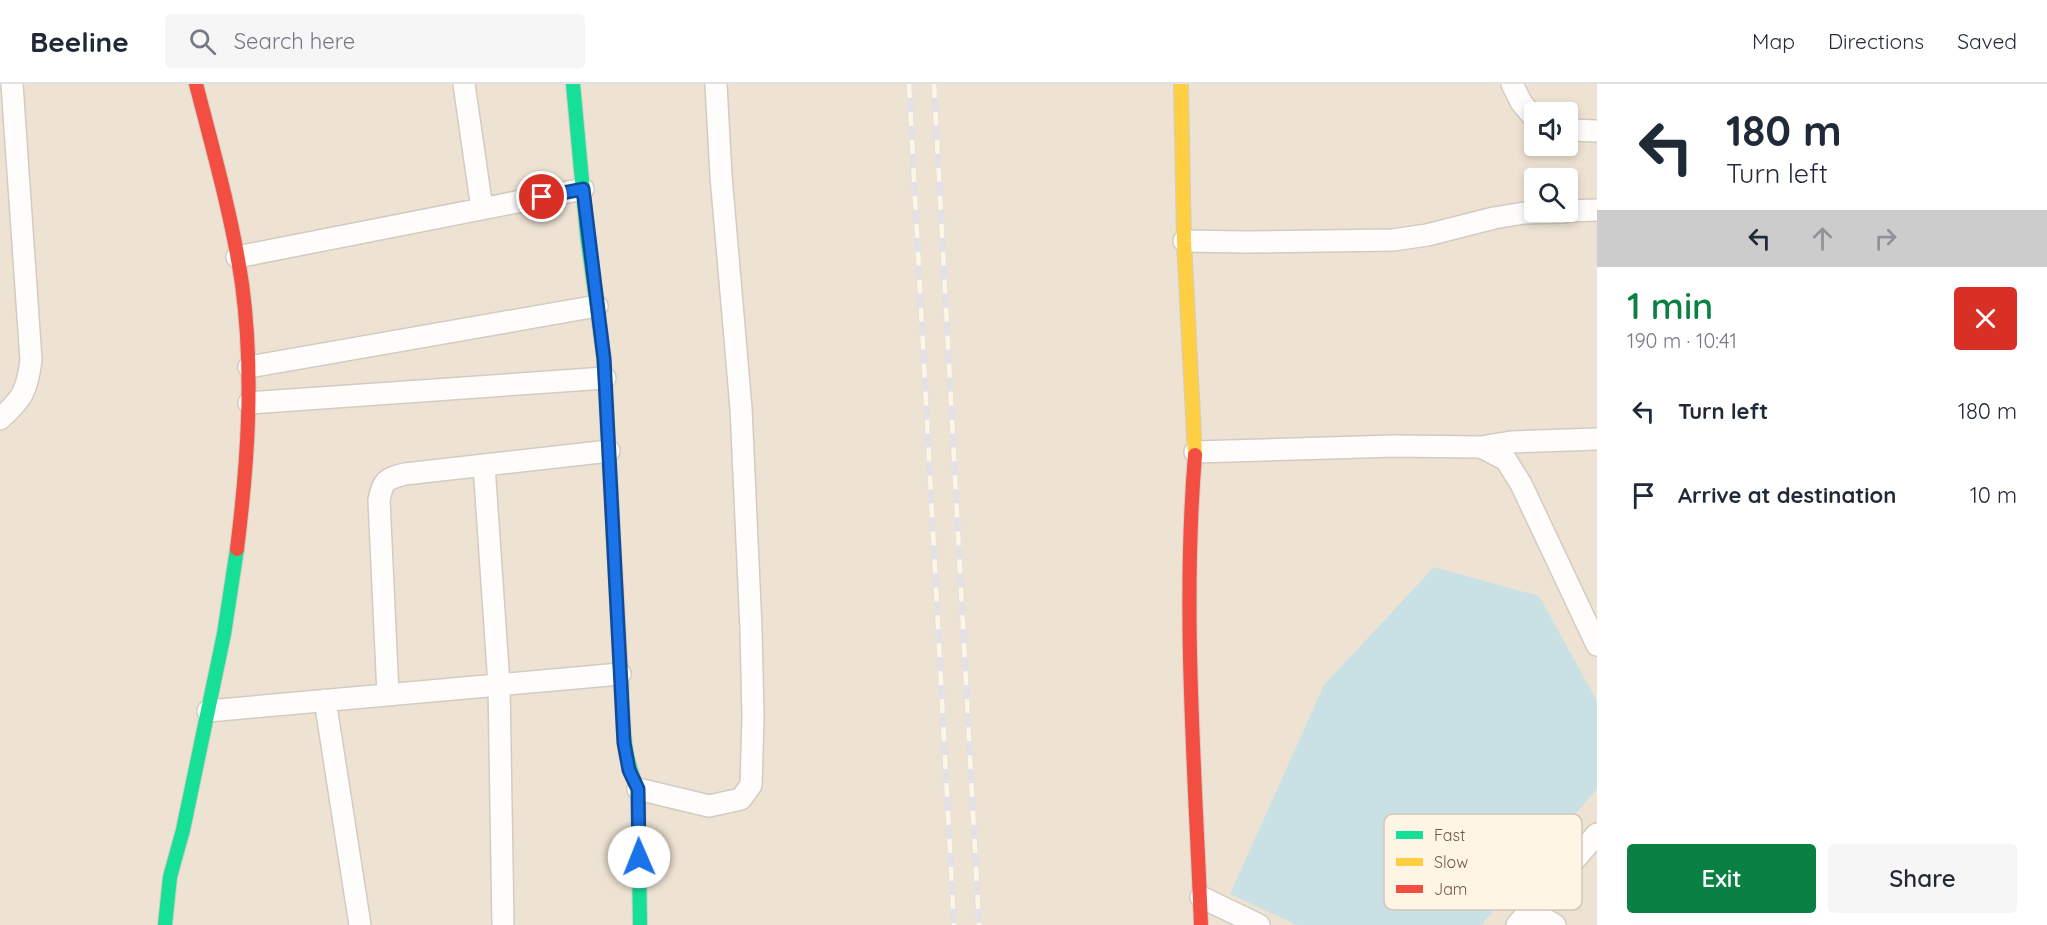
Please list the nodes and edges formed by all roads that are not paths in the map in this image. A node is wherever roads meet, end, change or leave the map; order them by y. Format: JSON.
{"nodes":[{"id":1,"x":12,"y":84,"type":"edge"},
{"id":2,"x":196,"y":84,"type":"edge"},
{"id":3,"x":464,"y":84,"type":"edge"},
{"id":4,"x":573,"y":84,"type":"edge"},
{"id":5,"x":716,"y":84,"type":"edge"},
{"id":6,"x":1181,"y":84,"type":"edge"},
{"id":7,"x":1512,"y":84,"type":"edge"},
{"id":8,"x":1524,"y":106,"type":"edge"},
{"id":9,"x":1578,"y":130,"type":"edge"},
{"id":10,"x":1597,"y":131,"type":"edge"},
{"id":11,"x":583,"y":189,"type":"junction"},
{"id":12,"x":482,"y":209,"type":"junction"},
{"id":13,"x":1597,"y":210,"type":"edge"},
{"id":14,"x":1578,"y":211,"type":"edge"},
{"id":15,"x":1524,"y":213,"type":"edge"},
{"id":16,"x":1184,"y":241,"type":"junction"},
{"id":17,"x":237,"y":257,"type":"junction"},
{"id":18,"x":597,"y":306,"type":"junction"},
{"id":19,"x":249,"y":367,"type":"junction"},
{"id":20,"x":605,"y":378,"type":"junction"},
{"id":21,"x":249,"y":404,"type":"junction"},
{"id":22,"x":0,"y":419,"type":"edge"},
{"id":23,"x":1597,"y":439,"type":"edge"},
{"id":24,"x":1481,"y":447,"type":"junction"},
{"id":25,"x":609,"y":451,"type":"junction"},
{"id":26,"x":1195,"y":452,"type":"junction"},
{"id":27,"x":484,"y":465,"type":"junction"},
{"id":28,"x":1597,"y":645,"type":"edge"},
{"id":29,"x":620,"y":674,"type":"junction"},
{"id":30,"x":499,"y":685,"type":"junction"},
{"id":31,"x":388,"y":694,"type":"junction"},
{"id":32,"x":325,"y":700,"type":"junction"},
{"id":33,"x":208,"y":711,"type":"junction"},
{"id":34,"x":638,"y":789,"type":"junction"},
{"id":35,"x":1597,"y":834,"type":"edge"},
{"id":36,"x":1582,"y":851,"type":"edge"},
{"id":37,"x":1201,"y":897,"type":"junction"},
{"id":38,"x":1524,"y":918,"type":"edge"},
{"id":39,"x":165,"y":925,"type":"edge"},
{"id":40,"x":360,"y":925,"type":"edge"},
{"id":41,"x":503,"y":925,"type":"edge"},
{"id":42,"x":640,"y":925,"type":"edge"},
{"id":43,"x":1201,"y":925,"type":"edge"},
{"id":44,"x":1258,"y":925,"type":"edge"},
{"id":45,"x":1555,"y":925,"type":"edge"}],
"edges":[{"from":1,"to":22,"type":"street"},
{"from":2,"to":17,"type":"street"},
{"from":3,"to":12,"type":"street"},
{"from":4,"to":11,"type":"street"},
{"from":5,"to":34,"type":"street"},
{"from":6,"to":16,"type":"street"},
{"from":7,"to":8,"type":"street"},
{"from":9,"to":10,"type":"street"},
{"from":11,"to":12,"type":"street"},
{"from":11,"to":18,"type":"street"},
{"from":12,"to":17,"type":"street"},
{"from":13,"to":14,"type":"street"},
{"from":15,"to":16,"type":"street"},
{"from":16,"to":26,"type":"street"},
{"from":17,"to":19,"type":"street"},
{"from":18,"to":19,"type":"street"},
{"from":18,"to":20,"type":"street"},
{"from":19,"to":21,"type":"street"},
{"from":20,"to":21,"type":"street"},
{"from":20,"to":25,"type":"street"},
{"from":21,"to":33,"type":"street"},
{"from":23,"to":24,"type":"street"},
{"from":24,"to":26,"type":"street"},
{"from":24,"to":28,"type":"street"},
{"from":25,"to":27,"type":"street"},
{"from":25,"to":29,"type":"street"},
{"from":26,"to":37,"type":"street"},
{"from":27,"to":30,"type":"street"},
{"from":27,"to":31,"type":"street"},
{"from":29,"to":30,"type":"street"},
{"from":29,"to":34,"type":"street"},
{"from":30,"to":31,"type":"street"},
{"from":30,"to":41,"type":"street"},
{"from":31,"to":32,"type":"street"},
{"from":32,"to":33,"type":"street"},
{"from":32,"to":40,"type":"street"},
{"from":33,"to":39,"type":"street"},
{"from":34,"to":42,"type":"street"},
{"from":35,"to":36,"type":"street"},
{"from":37,"to":43,"type":"street"},
{"from":37,"to":44,"type":"street"},
{"from":38,"to":45,"type":"street"}]}
